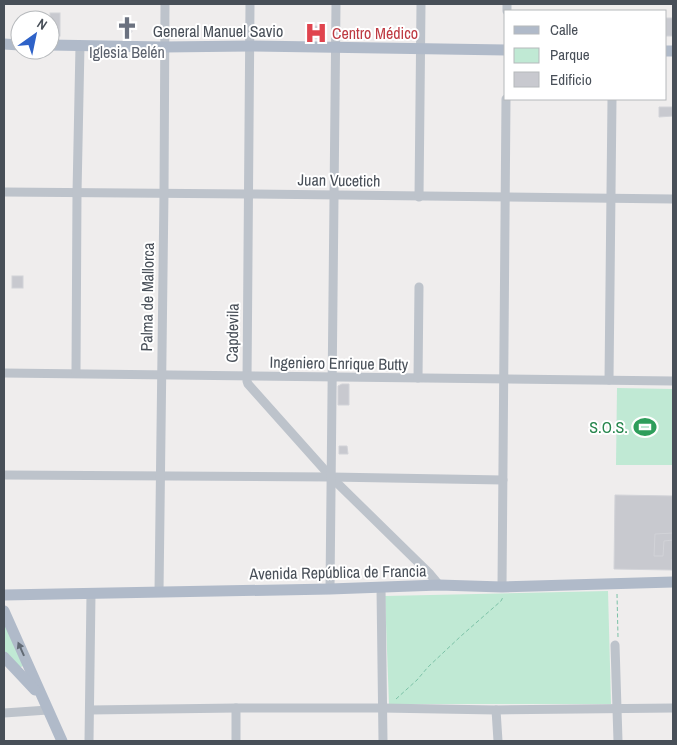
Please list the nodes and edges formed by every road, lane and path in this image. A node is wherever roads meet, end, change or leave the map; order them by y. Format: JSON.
{"nodes":[{"id":1,"x":165,"y":4,"type":"edge"},
{"id":2,"x":250,"y":4,"type":"edge"},
{"id":3,"x":336,"y":4,"type":"edge"},
{"id":4,"x":421,"y":4,"type":"edge"},
{"id":5,"x":60,"y":46,"type":"edge"},
{"id":6,"x":80,"y":46,"type":"junction"},
{"id":7,"x":250,"y":46,"type":"junction"},
{"id":8,"x":336,"y":47,"type":"junction"},
{"id":9,"x":164,"y":48,"type":"junction"},
{"id":10,"x":420,"y":48,"type":"junction"},
{"id":11,"x":504,"y":50,"type":"edge"},
{"id":12,"x":506,"y":100,"type":"edge"},
{"id":13,"x":612,"y":100,"type":"edge"},
{"id":14,"x":4,"y":192,"type":"edge"},
{"id":15,"x":77,"y":193,"type":"junction"},
{"id":16,"x":164,"y":193,"type":"junction"},
{"id":17,"x":248,"y":194,"type":"junction"},
{"id":18,"x":334,"y":195,"type":"junction"},
{"id":19,"x":419,"y":197,"type":"junction"},
{"id":20,"x":505,"y":197,"type":"junction"},
{"id":21,"x":611,"y":199,"type":"junction"},
{"id":22,"x":673,"y":199,"type":"edge"},
{"id":23,"x":419,"y":287,"type":"dead end"},
{"id":24,"x":4,"y":373,"type":"edge"},
{"id":25,"x":76,"y":373,"type":"junction"},
{"id":26,"x":161,"y":375,"type":"junction"},
{"id":27,"x":246,"y":377,"type":"junction"},
{"id":28,"x":332,"y":377,"type":"junction"},
{"id":29,"x":418,"y":378,"type":"junction"},
{"id":30,"x":504,"y":379,"type":"junction"},
{"id":31,"x":608,"y":380,"type":"junction"},
{"id":32,"x":673,"y":381,"type":"edge"},
{"id":33,"x":4,"y":475,"type":"edge"},
{"id":34,"x":160,"y":475,"type":"junction"},
{"id":35,"x":331,"y":477,"type":"junction"},
{"id":36,"x":503,"y":480,"type":"junction"},
{"id":37,"x":673,"y":582,"type":"edge"},
{"id":38,"x":617,"y":584,"type":"junction"},
{"id":39,"x":439,"y":585,"type":"junction"},
{"id":40,"x":502,"y":586,"type":"junction"},
{"id":41,"x":381,"y":588,"type":"junction"},
{"id":42,"x":330,"y":589,"type":"junction"},
{"id":43,"x":159,"y":592,"type":"junction"},
{"id":44,"x":91,"y":594,"type":"junction"},
{"id":45,"x":4,"y":595,"type":"edge"},
{"id":46,"x":4,"y":611,"type":"edge"},
{"id":47,"x":615,"y":644,"type":"joint"},
{"id":48,"x":4,"y":657,"type":"edge"},
{"id":49,"x":236,"y":708,"type":"junction"},
{"id":50,"x":382,"y":708,"type":"junction"},
{"id":51,"x":673,"y":708,"type":"edge"},
{"id":52,"x":616,"y":709,"type":"junction"},
{"id":53,"x":48,"y":710,"type":"junction"},
{"id":54,"x":90,"y":710,"type":"junction"},
{"id":55,"x":496,"y":710,"type":"junction"},
{"id":56,"x":4,"y":713,"type":"edge"},
{"id":57,"x":62,"y":741,"type":"edge"},
{"id":58,"x":90,"y":741,"type":"edge"},
{"id":59,"x":236,"y":741,"type":"edge"},
{"id":60,"x":383,"y":741,"type":"edge"},
{"id":61,"x":498,"y":741,"type":"edge"},
{"id":62,"x":618,"y":741,"type":"edge"}],
"edges":[{"from":1,"to":9,"type":"street","name":"Palma de Mallorca"},
{"from":2,"to":7,"type":"street","name":"Capdevila"},
{"from":3,"to":8,"type":"street"},
{"from":4,"to":10,"type":"street"},
{"from":5,"to":6,"type":"main road","name":"General Manuel Savio"},
{"from":6,"to":9,"type":"main road","name":"General Manuel Savio"},
{"from":6,"to":15,"type":"street"},
{"from":7,"to":8,"type":"main road","name":"General Manuel Savio"},
{"from":7,"to":9,"type":"main road","name":"General Manuel Savio"},
{"from":7,"to":17,"type":"street","name":"Capdevila"},
{"from":8,"to":10,"type":"main road","name":"General Manuel Savio"},
{"from":8,"to":18,"type":"street"},
{"from":9,"to":16,"type":"street","name":"Palma de Mallorca"},
{"from":10,"to":11,"type":"main road","name":"General Manuel Savio"},
{"from":10,"to":19,"type":"street"},
{"from":12,"to":20,"type":"street"},
{"from":13,"to":21,"type":"street"},
{"from":14,"to":15,"type":"street","name":"Juan Vucetich"},
{"from":15,"to":16,"type":"street","name":"Juan Vucetich"},
{"from":15,"to":25,"type":"street"},
{"from":16,"to":17,"type":"street","name":"Juan Vucetich"},
{"from":16,"to":26,"type":"street","name":"Palma de Mallorca"},
{"from":17,"to":18,"type":"street","name":"Juan Vucetich"},
{"from":17,"to":27,"type":"street","name":"Capdevila"},
{"from":18,"to":19,"type":"street","name":"Juan Vucetich"},
{"from":18,"to":28,"type":"street"},
{"from":19,"to":20,"type":"street","name":"Juan Vucetich"},
{"from":20,"to":21,"type":"street","name":"Juan Vucetich"},
{"from":20,"to":30,"type":"street"},
{"from":21,"to":22,"type":"street","name":"Juan Vucetich"},
{"from":21,"to":31,"type":"street"},
{"from":23,"to":29,"type":"street"},
{"from":24,"to":25,"type":"street","name":"Ingeniero Enrique Butty"},
{"from":25,"to":26,"type":"street","name":"Ingeniero Enrique Butty"},
{"from":26,"to":27,"type":"street","name":"Ingeniero Enrique Butty"},
{"from":26,"to":34,"type":"street","name":"Palma de Mallorca"},
{"from":27,"to":28,"type":"street","name":"Ingeniero Enrique Butty"},
{"from":27,"to":35,"type":"street","name":"Capdevila"},
{"from":28,"to":29,"type":"street","name":"Ingeniero Enrique Butty"},
{"from":28,"to":35,"type":"street"},
{"from":29,"to":30,"type":"street","name":"Ingeniero Enrique Butty"},
{"from":30,"to":31,"type":"street","name":"Ingeniero Enrique Butty"},
{"from":30,"to":36,"type":"street"},
{"from":31,"to":32,"type":"street","name":"Ingeniero Enrique Butty"},
{"from":33,"to":34,"type":"street"},
{"from":34,"to":35,"type":"street"},
{"from":34,"to":43,"type":"street","name":"Palma de Mallorca"},
{"from":35,"to":36,"type":"street"},
{"from":35,"to":39,"type":"street","name":"Capdevila"},
{"from":35,"to":42,"type":"street"},
{"from":36,"to":40,"type":"street"},
{"from":37,"to":38,"type":"main road","name":"Avenida República de Francia"},
{"from":38,"to":40,"type":"main road","name":"Avenida República de Francia"},
{"from":38,"to":47,"type":"path"},
{"from":39,"to":40,"type":"main road","name":"Avenida República de Francia"},
{"from":39,"to":41,"type":"main road","name":"Avenida República de Francia"},
{"from":40,"to":50,"type":"path"},
{"from":41,"to":42,"type":"main road","name":"Avenida República de Francia"},
{"from":41,"to":50,"type":"street"},
{"from":42,"to":43,"type":"main road","name":"Avenida República de Francia"},
{"from":43,"to":44,"type":"main road","name":"Avenida República de Francia"},
{"from":44,"to":45,"type":"main road","name":"Avenida República de Francia"},
{"from":44,"to":54,"type":"street"},
{"from":53,"to":46,"type":"main road","one_way":true},
{"from":47,"to":52,"type":"street"},
{"from":48,"to":53,"type":"main road"},
{"from":49,"to":50,"type":"street"},
{"from":49,"to":54,"type":"street"},
{"from":49,"to":59,"type":"street"},
{"from":50,"to":55,"type":"street"},
{"from":50,"to":60,"type":"street"},
{"from":51,"to":52,"type":"street"},
{"from":52,"to":55,"type":"street"},
{"from":52,"to":62,"type":"street"},
{"from":53,"to":56,"type":"street"},
{"from":53,"to":57,"type":"main road"},
{"from":54,"to":58,"type":"street"},
{"from":55,"to":61,"type":"street"}]}
